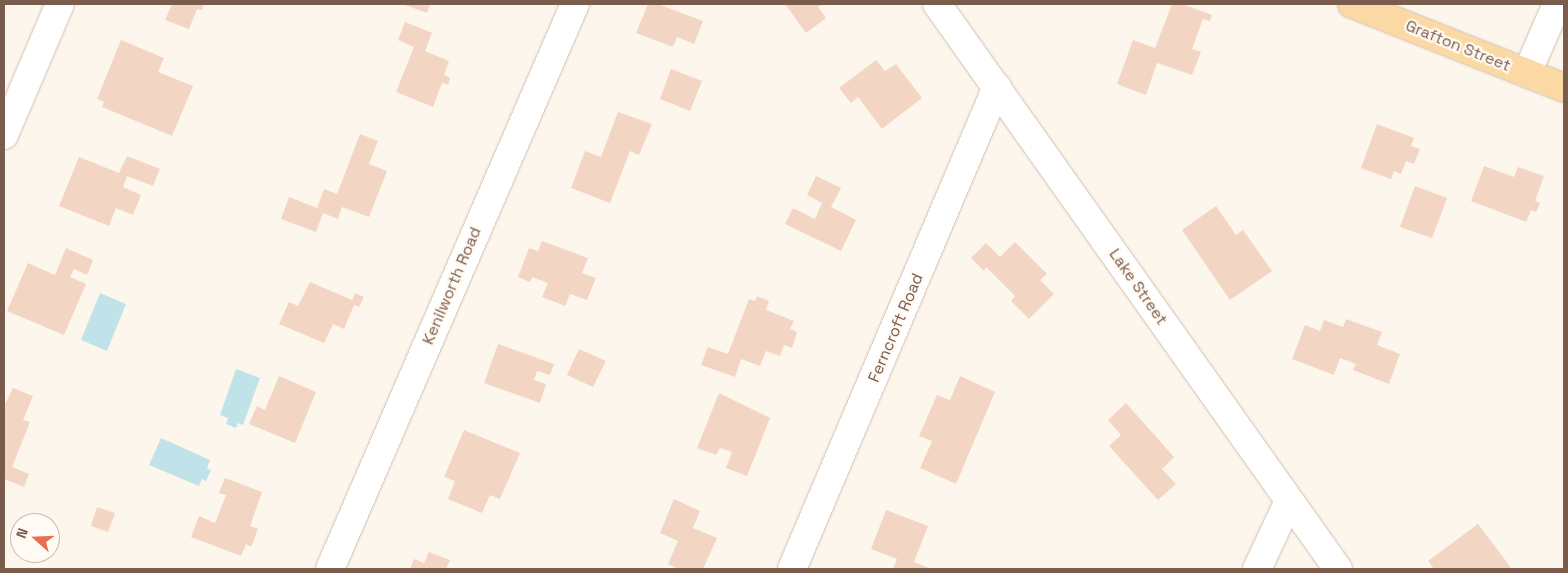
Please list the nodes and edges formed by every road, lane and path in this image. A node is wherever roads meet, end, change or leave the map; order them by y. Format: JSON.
{"nodes":[{"id":1,"x":60,"y":4,"type":"edge"},
{"id":2,"x":575,"y":4,"type":"edge"},
{"id":3,"x":937,"y":4,"type":"edge"},
{"id":4,"x":1352,"y":4,"type":"edge"},
{"id":5,"x":1557,"y":4,"type":"edge"},
{"id":6,"x":1526,"y":73,"type":"junction"},
{"id":7,"x":997,"y":86,"type":"junction"},
{"id":8,"x":1564,"y":88,"type":"edge"},
{"id":9,"x":4,"y":135,"type":"edge"},
{"id":10,"x":1289,"y":501,"type":"junction"},
{"id":11,"x":330,"y":569,"type":"edge"},
{"id":12,"x":792,"y":569,"type":"edge"},
{"id":13,"x":1257,"y":569,"type":"edge"},
{"id":14,"x":1338,"y":569,"type":"edge"}],
"edges":[{"from":1,"to":9,"type":"street"},
{"from":2,"to":11,"type":"street","name":"Kenilworth Road"},
{"from":3,"to":7,"type":"street","name":"Lake Street"},
{"from":4,"to":6,"type":"main road","name":"Grafton Street"},
{"from":5,"to":6,"type":"street"},
{"from":6,"to":8,"type":"main road","name":"Grafton Street"},
{"from":7,"to":10,"type":"street","name":"Lake Street"},
{"from":7,"to":12,"type":"street","name":"Ferncroft Road"},
{"from":10,"to":13,"type":"street"},
{"from":10,"to":14,"type":"street","name":"Lake Street"}]}
